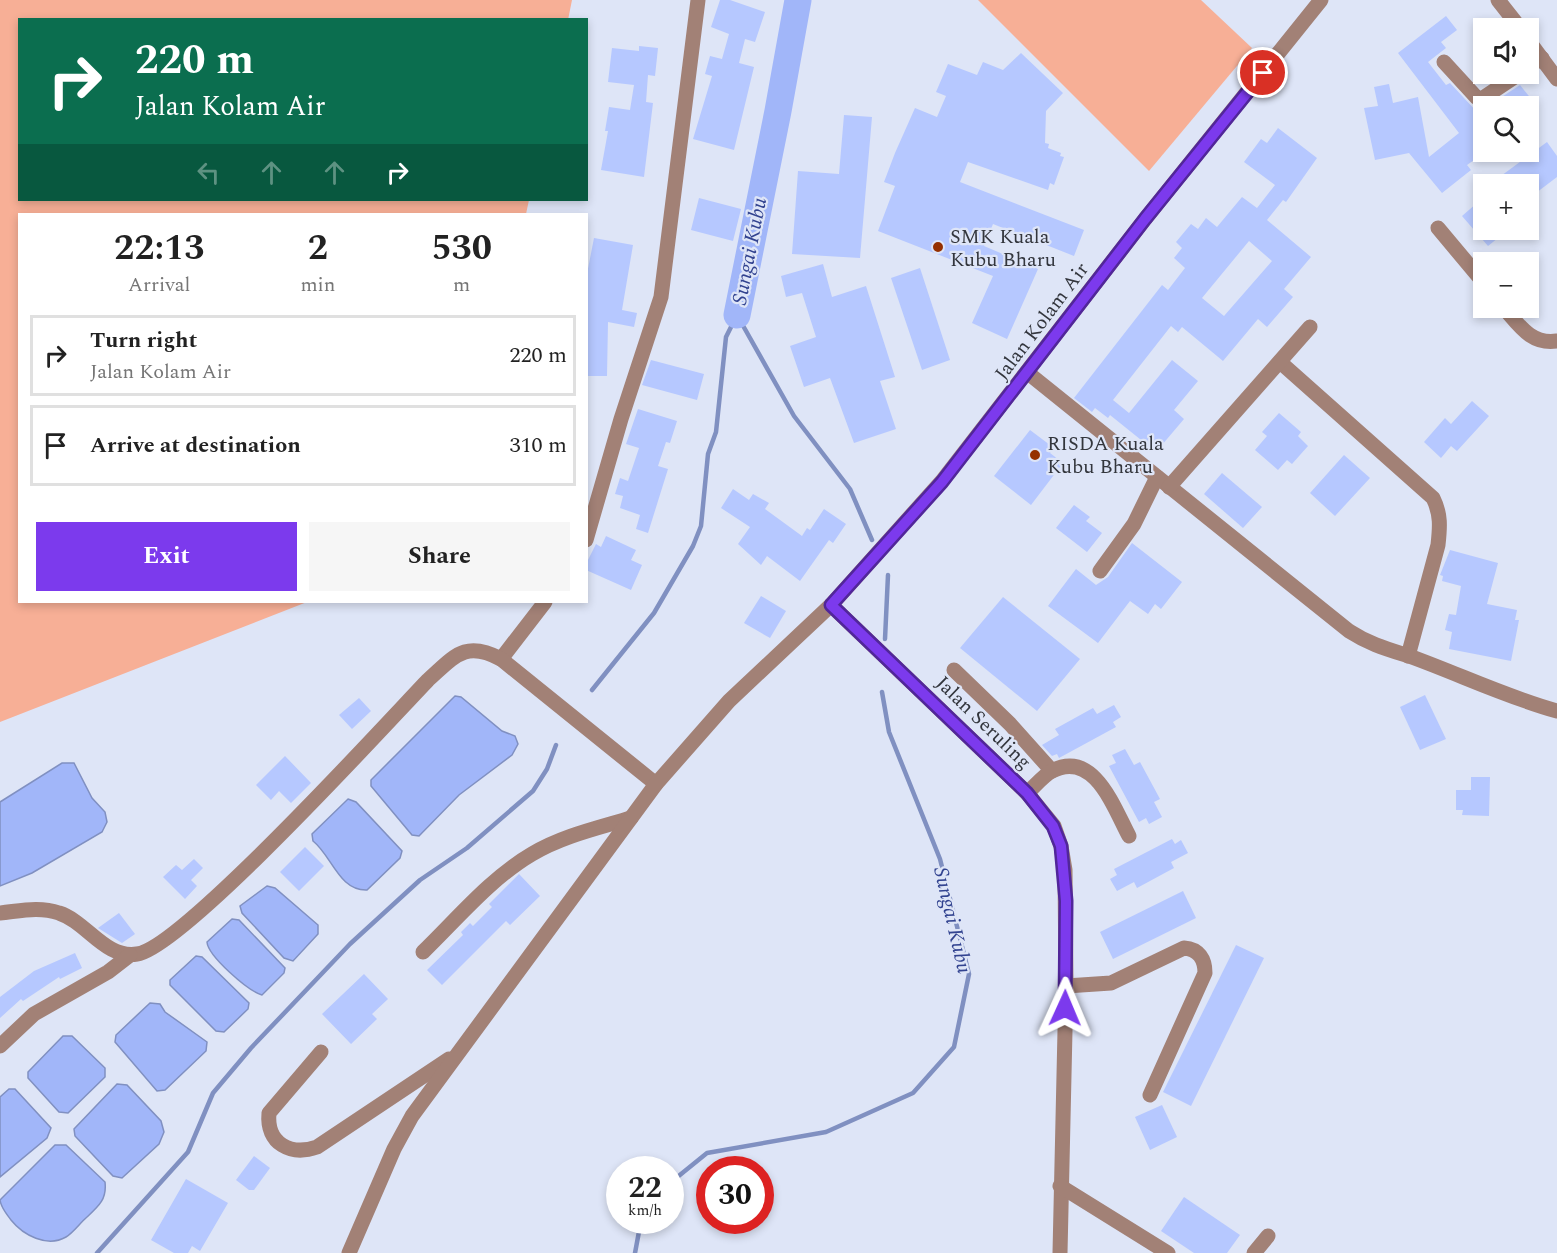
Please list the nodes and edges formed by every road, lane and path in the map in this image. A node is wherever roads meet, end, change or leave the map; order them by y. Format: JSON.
{"nodes":[{"id":1,"x":698,"y":0,"type":"edge"},
{"id":2,"x":1322,"y":0,"type":"edge"},
{"id":3,"x":1498,"y":0,"type":"edge"},
{"id":4,"x":1512,"y":18,"type":"edge"},
{"id":5,"x":1539,"y":54,"type":"edge"},
{"id":6,"x":1542,"y":58,"type":"junction"},
{"id":7,"x":1539,"y":60,"type":"edge"},
{"id":8,"x":1444,"y":62,"type":"dead end"},
{"id":9,"x":1557,"y":79,"type":"edge"},
{"id":10,"x":1504,"y":84,"type":"edge"},
{"id":11,"x":1438,"y":228,"type":"dead end"},
{"id":12,"x":1473,"y":270,"type":"edge"},
{"id":13,"x":1513,"y":318,"type":"edge"},
{"id":14,"x":1310,"y":327,"type":"dead end"},
{"id":15,"x":1557,"y":341,"type":"edge"},
{"id":16,"x":1280,"y":362,"type":"junction"},
{"id":17,"x":1028,"y":373,"type":"junction"},
{"id":18,"x":1163,"y":482,"type":"junction"},
{"id":19,"x":588,"y":533,"type":"edge"},
{"id":20,"x":1100,"y":571,"type":"dead end"},
{"id":21,"x":544,"y":603,"type":"edge"},
{"id":22,"x":831,"y":605,"type":"junction"},
{"id":23,"x":1408,"y":656,"type":"junction"},
{"id":24,"x":501,"y":659,"type":"junction"},
{"id":25,"x":954,"y":670,"type":"dead end"},
{"id":26,"x":1557,"y":711,"type":"edge"},
{"id":27,"x":1053,"y":771,"type":"junction"},
{"id":28,"x":656,"y":784,"type":"junction"},
{"id":29,"x":1027,"y":793,"type":"junction"},
{"id":30,"x":631,"y":819,"type":"junction"},
{"id":31,"x":1129,"y":836,"type":"dead end"},
{"id":32,"x":0,"y":913,"type":"edge"},
{"id":33,"x":423,"y":952,"type":"dead end"},
{"id":34,"x":130,"y":955,"type":"junction"},
{"id":35,"x":1066,"y":986,"type":"junction"},
{"id":36,"x":0,"y":1046,"type":"edge"},
{"id":37,"x":321,"y":1052,"type":"dead end"},
{"id":38,"x":459,"y":1052,"type":"junction"},
{"id":39,"x":1150,"y":1095,"type":"dead end"},
{"id":40,"x":1060,"y":1186,"type":"junction"},
{"id":41,"x":1268,"y":1236,"type":"dead end"},
{"id":42,"x":349,"y":1253,"type":"edge"},
{"id":43,"x":1060,"y":1253,"type":"edge"},
{"id":44,"x":1168,"y":1253,"type":"edge"},
{"id":45,"x":1254,"y":1253,"type":"edge"}],
"edges":[{"from":1,"to":19,"type":"street"},
{"from":2,"to":17,"type":"street","name":"Jalan Kolam Air"},
{"from":3,"to":4,"type":"street"},
{"from":5,"to":6,"type":"street"},
{"from":6,"to":7,"type":"street"},
{"from":6,"to":9,"type":"street"},
{"from":8,"to":10,"type":"street"},
{"from":11,"to":12,"type":"street"},
{"from":13,"to":15,"type":"street"},
{"from":14,"to":16,"type":"street"},
{"from":16,"to":18,"type":"street"},
{"from":16,"to":23,"type":"street"},
{"from":17,"to":18,"type":"street"},
{"from":17,"to":22,"type":"street","name":"Jalan Kolam Air"},
{"from":18,"to":20,"type":"street"},
{"from":18,"to":23,"type":"street"},
{"from":21,"to":24,"type":"street"},
{"from":22,"to":28,"type":"street","name":"Jalan Kolam Air"},
{"from":22,"to":29,"type":"street","name":"Jalan Seruling"},
{"from":23,"to":26,"type":"street"},
{"from":24,"to":28,"type":"street"},
{"from":24,"to":34,"type":"street"},
{"from":25,"to":27,"type":"street"},
{"from":27,"to":29,"type":"street"},
{"from":27,"to":31,"type":"street"},
{"from":28,"to":30,"type":"street","name":"Jalan Kolam Air"},
{"from":29,"to":35,"type":"street","name":"Jalan Seruling"},
{"from":30,"to":33,"type":"street"},
{"from":30,"to":38,"type":"street","name":"Jalan Kolam Air"},
{"from":32,"to":34,"type":"street"},
{"from":34,"to":36,"type":"street"},
{"from":35,"to":39,"type":"street"},
{"from":35,"to":40,"type":"street","name":"Jalan Seruling"},
{"from":37,"to":38,"type":"street"},
{"from":38,"to":42,"type":"street","name":"Jalan Kolam Air"},
{"from":40,"to":43,"type":"street","name":"Jalan Seruling"},
{"from":40,"to":44,"type":"street"},
{"from":41,"to":45,"type":"street"}]}
